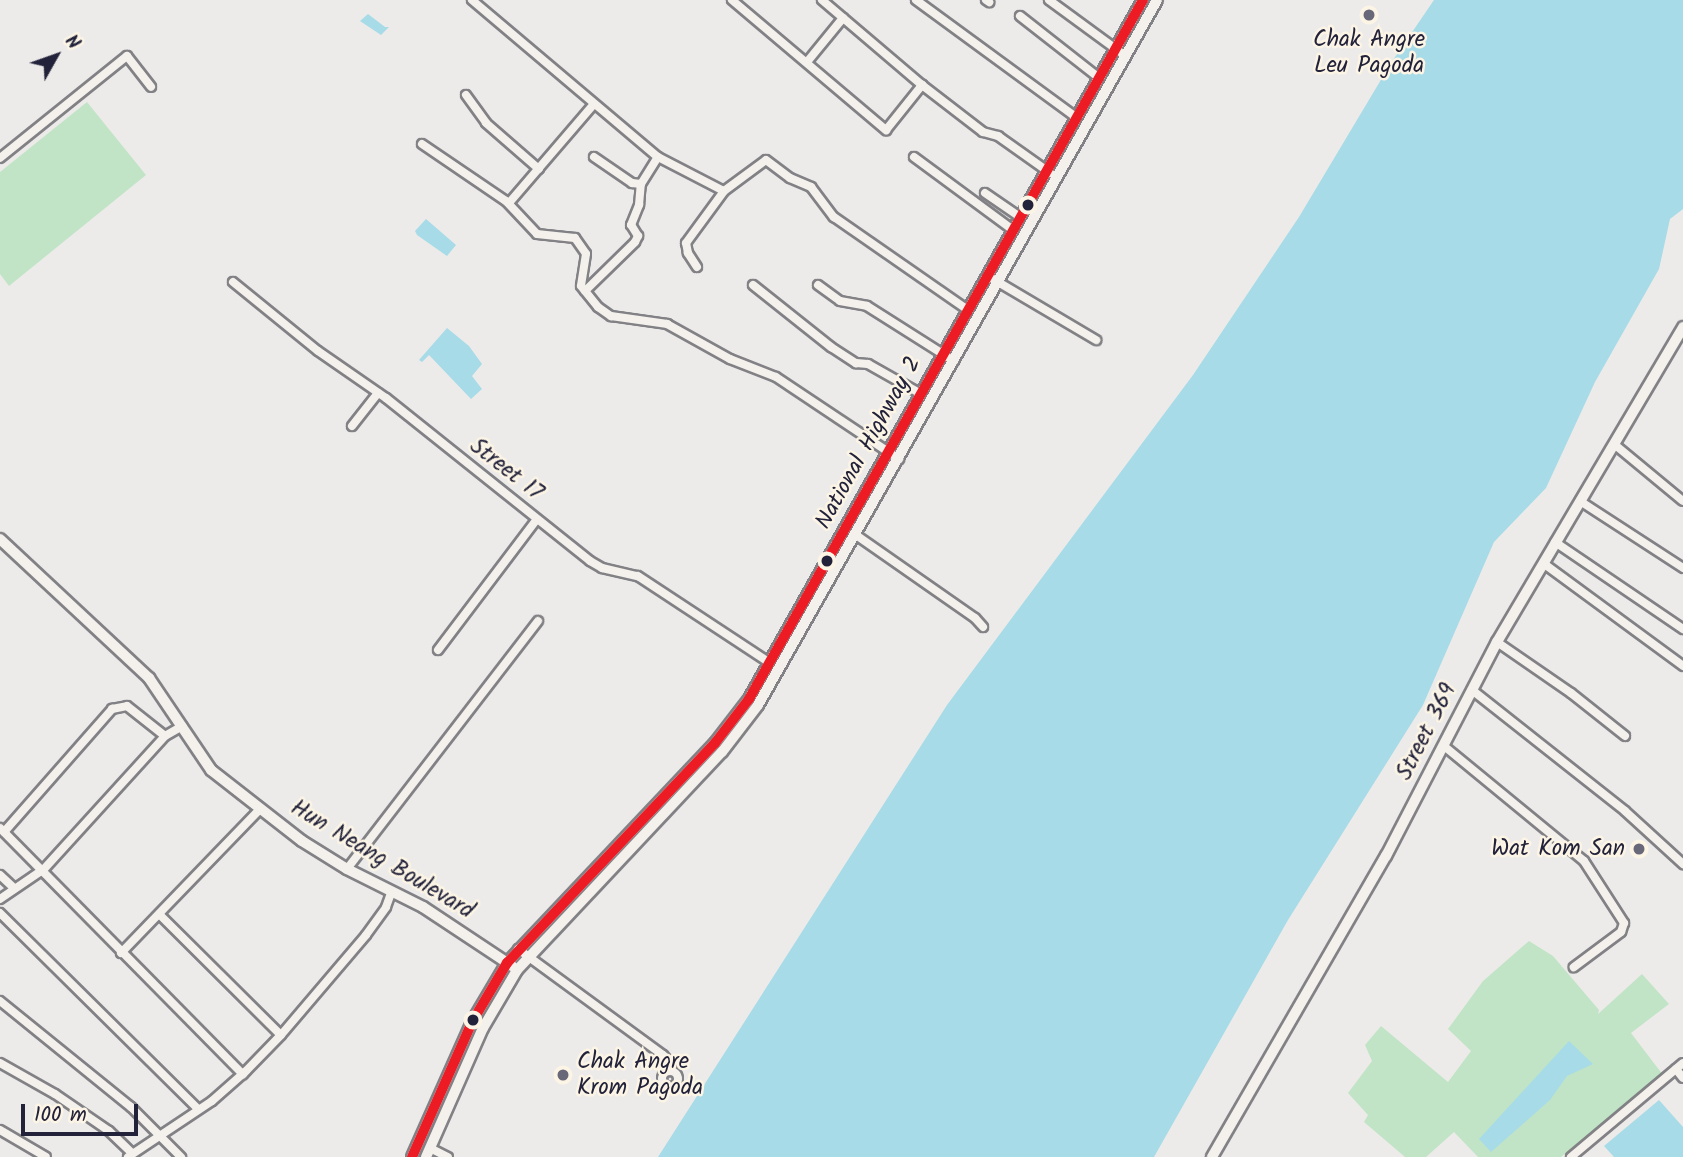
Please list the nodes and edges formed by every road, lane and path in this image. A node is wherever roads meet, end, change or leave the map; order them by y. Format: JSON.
{"nodes":[{"id":1,"x":472,"y":0,"type":"edge"},
{"id":2,"x":732,"y":0,"type":"edge"},
{"id":3,"x":822,"y":0,"type":"edge"},
{"id":4,"x":916,"y":0,"type":"edge"},
{"id":5,"x":1143,"y":0,"type":"edge"},
{"id":6,"x":1157,"y":0,"type":"edge"},
{"id":7,"x":1055,"y":2,"type":"edge"},
{"id":8,"x":1020,"y":16,"type":"dead end"},
{"id":9,"x":843,"y":18,"type":"junction"},
{"id":10,"x":1120,"y":52,"type":"junction"},
{"id":11,"x":807,"y":62,"type":"junction"},
{"id":12,"x":1099,"y":78,"type":"junction"},
{"id":13,"x":922,"y":85,"type":"junction"},
{"id":14,"x":151,"y":86,"type":"dead end"},
{"id":15,"x":466,"y":95,"type":"dead end"},
{"id":16,"x":593,"y":105,"type":"junction"},
{"id":17,"x":1076,"y":117,"type":"junction"},
{"id":18,"x":422,"y":144,"type":"dead end"},
{"id":19,"x":594,"y":157,"type":"dead end"},
{"id":20,"x":658,"y":157,"type":"junction"},
{"id":21,"x":914,"y":157,"type":"dead end"},
{"id":22,"x":0,"y":158,"type":"edge"},
{"id":23,"x":538,"y":169,"type":"junction"},
{"id":24,"x":1046,"y":171,"type":"junction"},
{"id":25,"x":1057,"y":177,"type":"junction"},
{"id":26,"x":641,"y":184,"type":"junction"},
{"id":27,"x":724,"y":191,"type":"junction"},
{"id":28,"x":985,"y":193,"type":"dead end"},
{"id":29,"x":509,"y":203,"type":"junction"},
{"id":30,"x":1020,"y":217,"type":"junction"},
{"id":31,"x":1013,"y":230,"type":"junction"},
{"id":32,"x":697,"y":267,"type":"dead end"},
{"id":33,"x":987,"y":276,"type":"junction"},
{"id":34,"x":233,"y":282,"type":"dead end"},
{"id":35,"x":998,"y":282,"type":"junction"},
{"id":36,"x":753,"y":285,"type":"dead end"},
{"id":37,"x":818,"y":285,"type":"dead end"},
{"id":38,"x":585,"y":292,"type":"junction"},
{"id":39,"x":968,"y":310,"type":"junction"},
{"id":40,"x":1683,"y":327,"type":"edge"},
{"id":41,"x":1096,"y":340,"type":"dead end"},
{"id":42,"x":944,"y":354,"type":"junction"},
{"id":43,"x":954,"y":361,"type":"junction"},
{"id":44,"x":378,"y":393,"type":"junction"},
{"id":45,"x":921,"y":394,"type":"junction"},
{"id":46,"x":352,"y":426,"type":"dead end"},
{"id":47,"x":1614,"y":444,"type":"junction"},
{"id":48,"x":894,"y":456,"type":"junction"},
{"id":49,"x":1580,"y":501,"type":"junction"},
{"id":50,"x":1683,"y":501,"type":"edge"},
{"id":51,"x":537,"y":519,"type":"junction"},
{"id":52,"x":856,"y":535,"type":"junction"},
{"id":53,"x":0,"y":539,"type":"edge"},
{"id":54,"x":1555,"y":542,"type":"junction"},
{"id":55,"x":1544,"y":563,"type":"junction"},
{"id":56,"x":1683,"y":568,"type":"edge"},
{"id":57,"x":538,"y":621,"type":"dead end"},
{"id":58,"x":983,"y":627,"type":"dead end"},
{"id":59,"x":1683,"y":629,"type":"edge"},
{"id":60,"x":1497,"y":642,"type":"junction"},
{"id":61,"x":438,"y":650,"type":"dead end"},
{"id":62,"x":781,"y":654,"type":"junction"},
{"id":63,"x":770,"y":663,"type":"junction"},
{"id":64,"x":1683,"y":666,"type":"edge"},
{"id":65,"x":1472,"y":690,"type":"junction"},
{"id":66,"x":182,"y":726,"type":"junction"},
{"id":67,"x":165,"y":736,"type":"junction"},
{"id":68,"x":1625,"y":736,"type":"dead end"},
{"id":69,"x":1444,"y":746,"type":"junction"},
{"id":70,"x":260,"y":809,"type":"junction"},
{"id":71,"x":2,"y":830,"type":"edge"},
{"id":72,"x":1683,"y":864,"type":"edge"},
{"id":73,"x":44,"y":869,"type":"junction"},
{"id":74,"x":347,"y":869,"type":"junction"},
{"id":75,"x":0,"y":875,"type":"edge"},
{"id":76,"x":14,"y":888,"type":"junction"},
{"id":77,"x":391,"y":893,"type":"junction"},
{"id":78,"x":0,"y":899,"type":"edge"},
{"id":79,"x":0,"y":913,"type":"edge"},
{"id":80,"x":160,"y":915,"type":"junction"},
{"id":81,"x":121,"y":953,"type":"junction"},
{"id":82,"x":522,"y":953,"type":"junction"},
{"id":83,"x":507,"y":963,"type":"junction"},
{"id":84,"x":1574,"y":967,"type":"dead end"},
{"id":85,"x":517,"y":970,"type":"junction"},
{"id":86,"x":0,"y":1002,"type":"edge"},
{"id":87,"x":281,"y":1035,"type":"junction"},
{"id":88,"x":0,"y":1063,"type":"edge"},
{"id":89,"x":1683,"y":1063,"type":"edge"},
{"id":90,"x":1676,"y":1069,"type":"junction"},
{"id":91,"x":672,"y":1072,"type":"dead end"},
{"id":92,"x":243,"y":1074,"type":"junction"},
{"id":93,"x":1683,"y":1078,"type":"edge"},
{"id":94,"x":198,"y":1109,"type":"junction"},
{"id":95,"x":0,"y":1130,"type":"edge"},
{"id":96,"x":160,"y":1133,"type":"junction"},
{"id":97,"x":428,"y":1153,"type":"edge"},
{"id":98,"x":130,"y":1155,"type":"edge"},
{"id":99,"x":46,"y":1157,"type":"edge"},
{"id":100,"x":181,"y":1157,"type":"edge"},
{"id":101,"x":412,"y":1157,"type":"edge"},
{"id":102,"x":447,"y":1157,"type":"edge"},
{"id":103,"x":1212,"y":1157,"type":"edge"},
{"id":104,"x":1571,"y":1157,"type":"edge"}],
"edges":[{"from":1,"to":16,"type":"street"},
{"from":2,"to":11,"type":"street"},
{"from":3,"to":9,"type":"street"},
{"from":4,"to":17,"type":"street"},
{"from":5,"to":10,"type":"main road","name":"National Highway 2"},
{"from":6,"to":10,"type":"main road","name":"National Highway 2"},
{"from":7,"to":10,"type":"street"},
{"from":8,"to":12,"type":"street"},
{"from":9,"to":11,"type":"street"},
{"from":9,"to":13,"type":"street"},
{"from":10,"to":12,"type":"main road","name":"National Highway 2"},
{"from":10,"to":25,"type":"main road","name":"National Highway 2"},
{"from":11,"to":13,"type":"street"},
{"from":12,"to":17,"type":"main road","name":"National Highway 2"},
{"from":13,"to":24,"type":"street"},
{"from":14,"to":22,"type":"street"},
{"from":15,"to":23,"type":"street"},
{"from":16,"to":20,"type":"street"},
{"from":16,"to":23,"type":"street"},
{"from":17,"to":24,"type":"main road","name":"National Highway 2"},
{"from":18,"to":29,"type":"street"},
{"from":19,"to":26,"type":"street"},
{"from":20,"to":26,"type":"street"},
{"from":20,"to":27,"type":"street"},
{"from":21,"to":31,"type":"street"},
{"from":23,"to":29,"type":"street"},
{"from":24,"to":25,"type":"street"},
{"from":24,"to":30,"type":"main road","name":"National Highway 2"},
{"from":25,"to":35,"type":"main road","name":"National Highway 2"},
{"from":26,"to":38,"type":"street"},
{"from":27,"to":32,"type":"street"},
{"from":27,"to":39,"type":"street"},
{"from":28,"to":30,"type":"street"},
{"from":29,"to":38,"type":"street"},
{"from":30,"to":31,"type":"main road","name":"National Highway 2"},
{"from":31,"to":33,"type":"main road","name":"National Highway 2"},
{"from":33,"to":35,"type":"street"},
{"from":33,"to":39,"type":"main road","name":"National Highway 2"},
{"from":34,"to":44,"type":"street","name":"Street 17"},
{"from":35,"to":41,"type":"street"},
{"from":35,"to":43,"type":"main road","name":"National Highway 2"},
{"from":36,"to":45,"type":"street"},
{"from":37,"to":42,"type":"street"},
{"from":38,"to":48,"type":"street"},
{"from":39,"to":42,"type":"main road","name":"National Highway 2"},
{"from":40,"to":47,"type":"main road","name":"Street 369"},
{"from":42,"to":43,"type":"street"},
{"from":42,"to":45,"type":"main road","name":"National Highway 2"},
{"from":43,"to":48,"type":"main road","name":"National Highway 2"},
{"from":44,"to":46,"type":"street"},
{"from":44,"to":51,"type":"street","name":"Street 17"},
{"from":45,"to":48,"type":"main road","name":"National Highway 2"},
{"from":47,"to":49,"type":"main road","name":"Street 369"},
{"from":47,"to":50,"type":"street"},
{"from":48,"to":52,"type":"main road","name":"National Highway 2"},
{"from":48,"to":62,"type":"main road","name":"National Highway 2"},
{"from":49,"to":54,"type":"main road","name":"Street 369"},
{"from":49,"to":56,"type":"street"},
{"from":51,"to":61,"type":"street"},
{"from":51,"to":63,"type":"street","name":"Street 17"},
{"from":52,"to":58,"type":"street"},
{"from":52,"to":62,"type":"main road","name":"National Highway 2"},
{"from":53,"to":66,"type":"main road","name":"Hun Neang Boulevard"},
{"from":54,"to":55,"type":"main road","name":"Street 369"},
{"from":54,"to":59,"type":"street"},
{"from":55,"to":60,"type":"main road","name":"Street 369"},
{"from":55,"to":64,"type":"street"},
{"from":57,"to":74,"type":"street"},
{"from":60,"to":65,"type":"main road","name":"Street 369"},
{"from":60,"to":68,"type":"street"},
{"from":62,"to":63,"type":"main road","name":"National Highway 2"},
{"from":62,"to":82,"type":"main road","name":"National Highway 2"},
{"from":63,"to":82,"type":"main road","name":"National Highway 2"},
{"from":65,"to":69,"type":"main road","name":"Street 369"},
{"from":65,"to":72,"type":"street"},
{"from":66,"to":67,"type":"street"},
{"from":66,"to":70,"type":"main road","name":"Hun Neang Boulevard"},
{"from":67,"to":71,"type":"street"},
{"from":67,"to":73,"type":"street"},
{"from":69,"to":84,"type":"street"},
{"from":69,"to":103,"type":"main road","name":"Street 369"},
{"from":70,"to":74,"type":"main road","name":"Hun Neang Boulevard"},
{"from":70,"to":80,"type":"street"},
{"from":71,"to":73,"type":"street"},
{"from":73,"to":76,"type":"street"},
{"from":73,"to":81,"type":"street"},
{"from":74,"to":77,"type":"main road","name":"Hun Neang Boulevard"},
{"from":75,"to":76,"type":"street"},
{"from":76,"to":78,"type":"street"},
{"from":77,"to":83,"type":"main road","name":"Hun Neang Boulevard"},
{"from":77,"to":87,"type":"street"},
{"from":79,"to":94,"type":"street"},
{"from":80,"to":81,"type":"street"},
{"from":80,"to":87,"type":"street"},
{"from":81,"to":92,"type":"street"},
{"from":82,"to":83,"type":"main road","name":"National Highway 2"},
{"from":82,"to":85,"type":"main road","name":"National Highway 2"},
{"from":82,"to":91,"type":"street"},
{"from":83,"to":85,"type":"main road","name":"Hun Neang Boulevard"},
{"from":83,"to":101,"type":"main road","name":"National Highway 2"},
{"from":85,"to":97,"type":"main road","name":"National Highway 2"},
{"from":86,"to":96,"type":"street"},
{"from":87,"to":92,"type":"street"},
{"from":88,"to":98,"type":"street"},
{"from":89,"to":90,"type":"street"},
{"from":90,"to":93,"type":"street"},
{"from":90,"to":104,"type":"street"},
{"from":92,"to":94,"type":"street"},
{"from":94,"to":96,"type":"street"},
{"from":95,"to":99,"type":"street"},
{"from":96,"to":98,"type":"street"},
{"from":96,"to":100,"type":"street"},
{"from":97,"to":102,"type":"street"}]}
